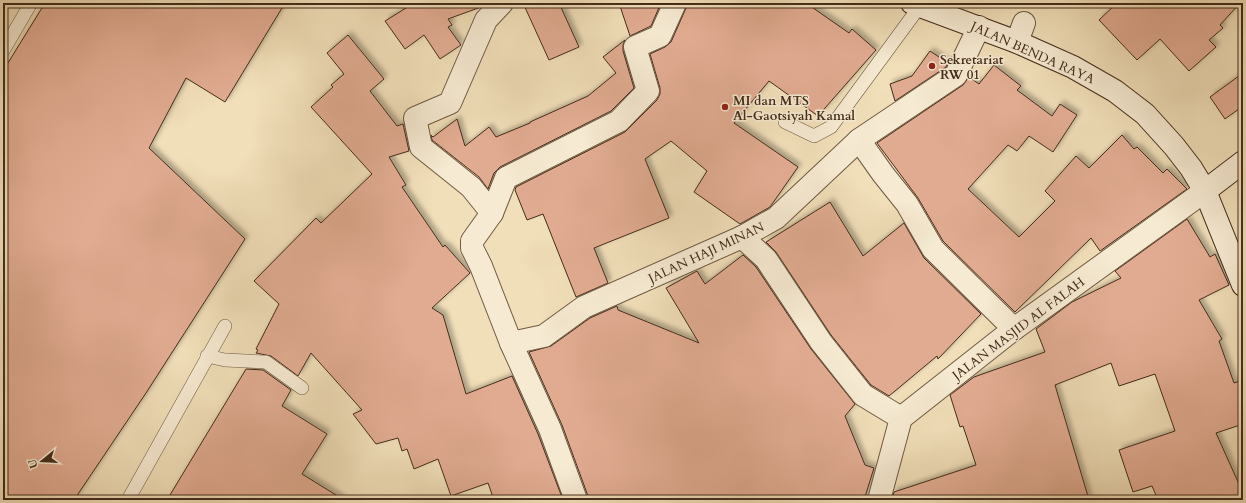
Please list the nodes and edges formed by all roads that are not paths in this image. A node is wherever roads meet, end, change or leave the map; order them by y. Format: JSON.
{"nodes":[{"id":1,"x":31,"y":3,"type":"edge"},
{"id":2,"x":502,"y":3,"type":"edge"},
{"id":3,"x":675,"y":3,"type":"edge"},
{"id":4,"x":916,"y":4,"type":"edge"},
{"id":5,"x":979,"y":27,"type":"junction"},
{"id":6,"x":3,"y":51,"type":"edge"},
{"id":7,"x":785,"y":122,"type":"dead end"},
{"id":8,"x":859,"y":140,"type":"junction"},
{"id":9,"x":1243,"y":162,"type":"edge"},
{"id":10,"x":1205,"y":191,"type":"junction"},
{"id":11,"x":492,"y":212,"type":"junction"},
{"id":12,"x":742,"y":237,"type":"junction"},
{"id":13,"x":1243,"y":285,"type":"edge"},
{"id":14,"x":225,"y":326,"type":"dead end"},
{"id":15,"x":1014,"y":329,"type":"junction"},
{"id":16,"x":511,"y":343,"type":"junction"},
{"id":17,"x":208,"y":356,"type":"junction"},
{"id":18,"x":302,"y":388,"type":"dead end"},
{"id":19,"x":900,"y":418,"type":"junction"},
{"id":20,"x":128,"y":500,"type":"edge"},
{"id":21,"x":576,"y":500,"type":"edge"},
{"id":22,"x":880,"y":500,"type":"edge"}],
"edges":[{"from":1,"to":6,"type":"lane"},
{"from":2,"to":11,"type":"street"},
{"from":3,"to":11,"type":"street"},
{"from":4,"to":5,"type":"street","name":"JALAN BENDA RAYA"},
{"from":4,"to":7,"type":"lane"},
{"from":5,"to":8,"type":"street","name":"JALAN HAJI MINAN"},
{"from":5,"to":10,"type":"street","name":"JALAN BENDA RAYA"},
{"from":8,"to":12,"type":"street","name":"JALAN HAJI MINAN"},
{"from":8,"to":15,"type":"street"},
{"from":9,"to":10,"type":"street","name":"JALAN MASJID AL FALAH"},
{"from":10,"to":13,"type":"street","name":"JALAN BENDA RAYA"},
{"from":10,"to":15,"type":"street","name":"JALAN MASJID AL FALAH"},
{"from":11,"to":16,"type":"street"},
{"from":12,"to":16,"type":"street","name":"JALAN HAJI MINAN"},
{"from":12,"to":19,"type":"street"},
{"from":14,"to":17,"type":"lane"},
{"from":15,"to":19,"type":"street","name":"JALAN MASJID AL FALAH"},
{"from":16,"to":21,"type":"street"},
{"from":17,"to":18,"type":"lane"},
{"from":17,"to":20,"type":"lane"},
{"from":19,"to":22,"type":"street"}]}
